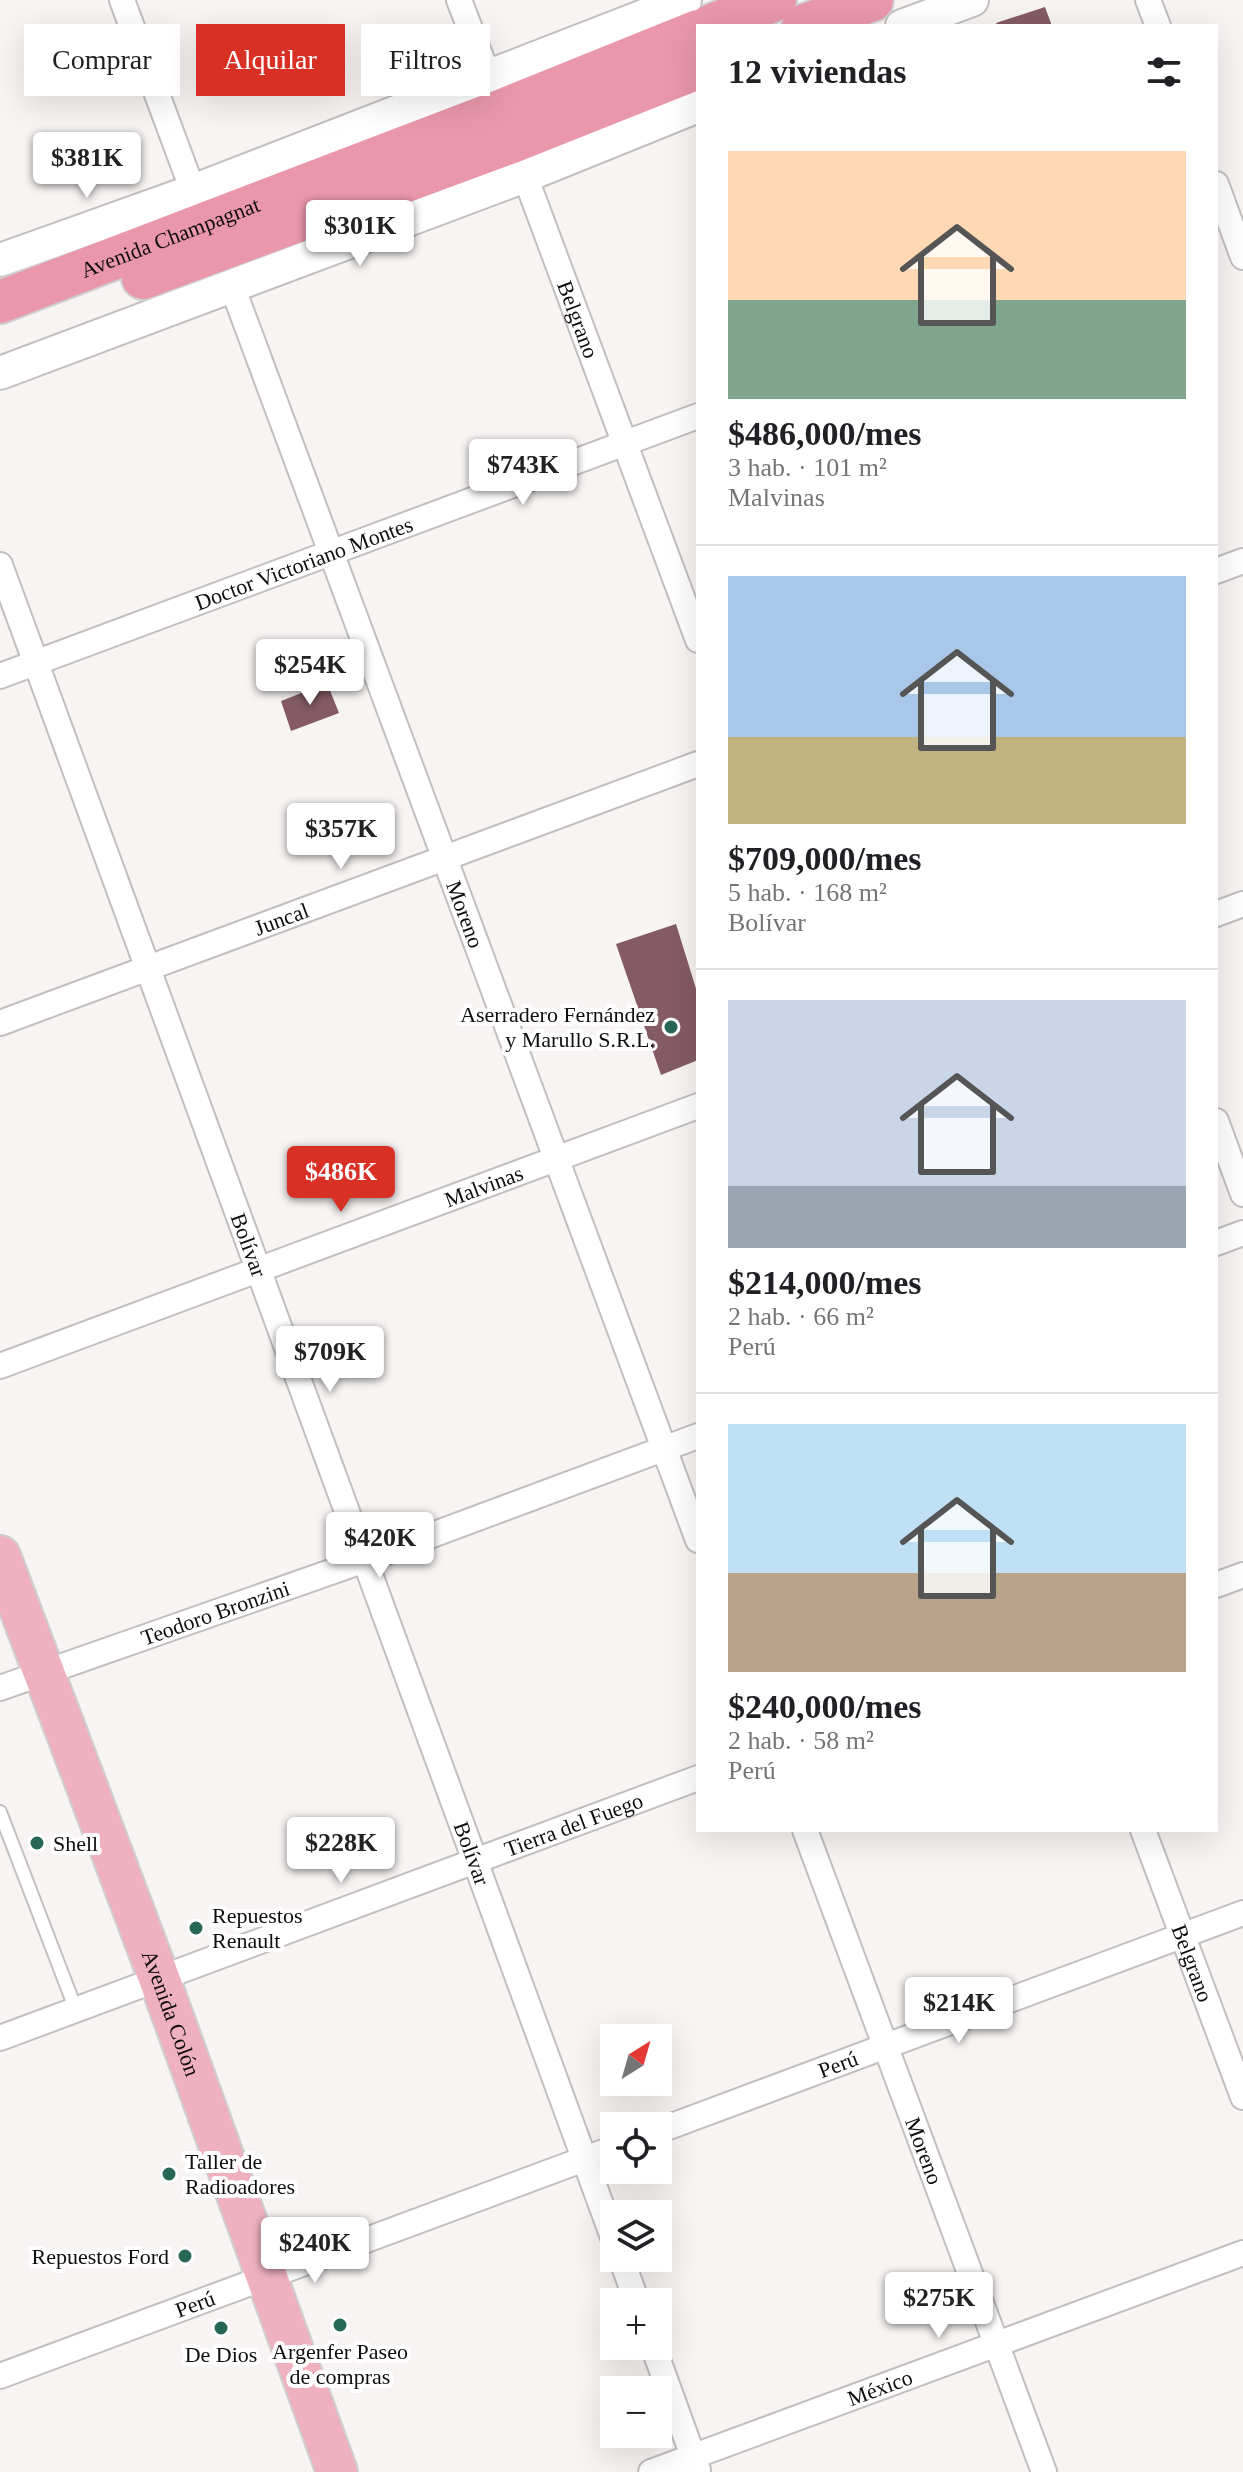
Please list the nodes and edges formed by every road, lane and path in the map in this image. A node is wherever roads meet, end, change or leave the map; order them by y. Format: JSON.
{"nodes":[{"id":1,"x":122,"y":0,"type":"edge"},
{"id":2,"x":459,"y":0,"type":"edge"},
{"id":3,"x":685,"y":0,"type":"edge"},
{"id":4,"x":775,"y":0,"type":"edge"},
{"id":5,"x":872,"y":0,"type":"edge"},
{"id":6,"x":972,"y":0,"type":"edge"},
{"id":7,"x":1148,"y":0,"type":"edge"},
{"id":8,"x":806,"y":19,"type":"edge"},
{"id":9,"x":715,"y":24,"type":"edge"},
{"id":10,"x":907,"y":24,"type":"edge"},
{"id":11,"x":1157,"y":24,"type":"edge"},
{"id":12,"x":696,"y":32,"type":"edge"},
{"id":13,"x":696,"y":69,"type":"edge"},
{"id":14,"x":696,"y":106,"type":"edge"},
{"id":15,"x":507,"y":127,"type":"junction"},
{"id":16,"x":193,"y":191,"type":"junction"},
{"id":17,"x":1218,"y":196,"type":"edge"},
{"id":18,"x":1222,"y":220,"type":"edge"},
{"id":19,"x":1243,"y":257,"type":"edge"},
{"id":20,"x":0,"y":260,"type":"edge"},
{"id":21,"x":232,"y":286,"type":"junction"},
{"id":22,"x":0,"y":302,"type":"edge"},
{"id":23,"x":0,"y":332,"type":"edge"},
{"id":24,"x":0,"y":373,"type":"edge"},
{"id":25,"x":696,"y":417,"type":"edge"},
{"id":26,"x":625,"y":443,"type":"junction"},
{"id":27,"x":332,"y":552,"type":"junction"},
{"id":28,"x":1243,"y":561,"type":"edge"},
{"id":29,"x":0,"y":565,"type":"edge"},
{"id":30,"x":1218,"y":570,"type":"edge"},
{"id":31,"x":696,"y":635,"type":"edge"},
{"id":32,"x":36,"y":663,"type":"junction"},
{"id":33,"x":0,"y":676,"type":"edge"},
{"id":34,"x":696,"y":765,"type":"edge"},
{"id":35,"x":445,"y":858,"type":"junction"},
{"id":36,"x":1243,"y":904,"type":"edge"},
{"id":37,"x":1218,"y":913,"type":"edge"},
{"id":38,"x":148,"y":968,"type":"junction"},
{"id":39,"x":0,"y":1023,"type":"edge"},
{"id":40,"x":696,"y":1107,"type":"edge"},
{"id":41,"x":1218,"y":1126,"type":"edge"},
{"id":42,"x":557,"y":1159,"type":"junction"},
{"id":43,"x":1243,"y":1194,"type":"edge"},
{"id":44,"x":1243,"y":1233,"type":"edge"},
{"id":45,"x":1218,"y":1242,"type":"edge"},
{"id":46,"x":258,"y":1270,"type":"junction"},
{"id":47,"x":0,"y":1366,"type":"edge"},
{"id":48,"x":696,"y":1437,"type":"edge"},
{"id":49,"x":664,"y":1449,"type":"junction"},
{"id":50,"x":696,"y":1535,"type":"edge"},
{"id":51,"x":0,"y":1556,"type":"edge"},
{"id":52,"x":365,"y":1560,"type":"junction"},
{"id":53,"x":1243,"y":1575,"type":"edge"},
{"id":54,"x":1218,"y":1584,"type":"edge"},
{"id":55,"x":43,"y":1672,"type":"junction"},
{"id":56,"x":0,"y":1688,"type":"edge"},
{"id":57,"x":696,"y":1779,"type":"edge"},
{"id":58,"x":0,"y":1812,"type":"edge"},
{"id":59,"x":806,"y":1832,"type":"edge"},
{"id":60,"x":1144,"y":1832,"type":"edge"},
{"id":61,"x":475,"y":1861,"type":"junction"},
{"id":62,"x":1243,"y":1913,"type":"edge"},
{"id":63,"x":1182,"y":1936,"type":"junction"},
{"id":64,"x":159,"y":1978,"type":"junction"},
{"id":65,"x":76,"y":2010,"type":"junction"},
{"id":66,"x":0,"y":2038,"type":"edge"},
{"id":67,"x":886,"y":2047,"type":"junction"},
{"id":68,"x":1243,"y":2097,"type":"edge"},
{"id":69,"x":672,"y":2126,"type":"edge"},
{"id":70,"x":600,"y":2153,"type":"edge"},
{"id":71,"x":584,"y":2159,"type":"junction"},
{"id":72,"x":600,"y":2202,"type":"edge"},
{"id":73,"x":1243,"y":2253,"type":"edge"},
{"id":74,"x":267,"y":2277,"type":"junction"},
{"id":75,"x":997,"y":2344,"type":"junction"},
{"id":76,"x":658,"y":2360,"type":"edge"},
{"id":77,"x":0,"y":2376,"type":"edge"},
{"id":78,"x":696,"y":2464,"type":"edge"},
{"id":79,"x":337,"y":2472,"type":"edge"},
{"id":80,"x":651,"y":2472,"type":"edge"},
{"id":81,"x":1044,"y":2472,"type":"edge"}],
"edges":[{"from":1,"to":16,"type":"street"},
{"from":2,"to":15,"type":"street","name":"Belgrano"},
{"from":3,"to":15,"type":"street","name":"Avenida Champagnat"},
{"from":4,"to":9,"type":"highway"},
{"from":5,"to":8,"type":"highway"},
{"from":6,"to":10,"type":"street"},
{"from":7,"to":11,"type":"street"},
{"from":12,"to":15,"type":"highway","name":"Avenida Champagnat"},
{"from":13,"to":15,"type":"highway","name":"Avenida Champagnat"},
{"from":14,"to":15,"type":"street","name":"Avenida Champagnat"},
{"from":15,"to":16,"type":"street","name":"Avenida Champagnat"},
{"from":15,"to":21,"type":"street","name":"Avenida Champagnat"},
{"from":15,"to":22,"type":"highway","name":"Avenida Champagnat"},
{"from":15,"to":23,"type":"highway","name":"Avenida Champagnat"},
{"from":15,"to":26,"type":"street","name":"Belgrano"},
{"from":16,"to":20,"type":"street","name":"Avenida Champagnat"},
{"from":17,"to":18,"type":"street"},
{"from":18,"to":19,"type":"street"},
{"from":21,"to":24,"type":"street","name":"Avenida Champagnat"},
{"from":21,"to":27,"type":"street","name":"Moreno"},
{"from":25,"to":26,"type":"street","name":"Doctor Victoriano Montes"},
{"from":26,"to":27,"type":"street","name":"Doctor Victoriano Montes"},
{"from":26,"to":31,"type":"street","name":"Belgrano"},
{"from":27,"to":32,"type":"street","name":"Doctor Victoriano Montes"},
{"from":27,"to":35,"type":"street","name":"Moreno"},
{"from":28,"to":30,"type":"street"},
{"from":29,"to":32,"type":"street","name":"Bolívar"},
{"from":32,"to":33,"type":"street","name":"Doctor Victoriano Montes"},
{"from":32,"to":38,"type":"street","name":"Bolívar"},
{"from":34,"to":35,"type":"street","name":"Juncal"},
{"from":35,"to":38,"type":"street","name":"Juncal"},
{"from":35,"to":42,"type":"street","name":"Moreno"},
{"from":36,"to":37,"type":"street"},
{"from":38,"to":39,"type":"street","name":"Juncal"},
{"from":38,"to":46,"type":"street","name":"Bolívar"},
{"from":40,"to":42,"type":"street","name":"Malvinas"},
{"from":41,"to":43,"type":"street"},
{"from":42,"to":46,"type":"street","name":"Malvinas"},
{"from":42,"to":49,"type":"street","name":"Moreno"},
{"from":44,"to":45,"type":"street"},
{"from":46,"to":47,"type":"street","name":"Malvinas"},
{"from":46,"to":52,"type":"street","name":"Bolívar"},
{"from":48,"to":49,"type":"street","name":"Teodoro Bronzini"},
{"from":49,"to":50,"type":"street","name":"Moreno"},
{"from":49,"to":52,"type":"street","name":"Teodoro Bronzini"},
{"from":51,"to":55,"type":"main road","name":"Avenida Colón"},
{"from":52,"to":55,"type":"street","name":"Teodoro Bronzini"},
{"from":52,"to":61,"type":"street","name":"Bolívar"},
{"from":53,"to":54,"type":"street"},
{"from":55,"to":56,"type":"street","name":"Teodoro Bronzini"},
{"from":55,"to":64,"type":"main road","name":"Avenida Colón"},
{"from":57,"to":61,"type":"street","name":"Tierra del Fuego"},
{"from":58,"to":65,"type":"lane"},
{"from":59,"to":67,"type":"street","name":"Moreno"},
{"from":60,"to":63,"type":"street","name":"Belgrano"},
{"from":61,"to":64,"type":"street","name":"Tierra del Fuego"},
{"from":61,"to":71,"type":"street","name":"Bolívar"},
{"from":62,"to":63,"type":"street","name":"Perú"},
{"from":63,"to":67,"type":"street","name":"Perú"},
{"from":63,"to":68,"type":"street","name":"Belgrano"},
{"from":64,"to":65,"type":"street","name":"Tierra del Fuego"},
{"from":64,"to":74,"type":"main road","name":"Avenida Colón"},
{"from":65,"to":66,"type":"street","name":"Tierra del Fuego"},
{"from":67,"to":69,"type":"street","name":"Perú"},
{"from":67,"to":75,"type":"street","name":"Moreno"},
{"from":70,"to":71,"type":"street","name":"Perú"},
{"from":71,"to":72,"type":"street","name":"Bolívar"},
{"from":71,"to":74,"type":"street","name":"Perú"},
{"from":73,"to":75,"type":"street","name":"México"},
{"from":74,"to":77,"type":"street","name":"Perú"},
{"from":74,"to":79,"type":"main road","name":"Avenida Colón"},
{"from":75,"to":78,"type":"street","name":"México"},
{"from":75,"to":81,"type":"street","name":"Moreno"},
{"from":76,"to":78,"type":"street"},
{"from":78,"to":80,"type":"street","name":"México"}]}
